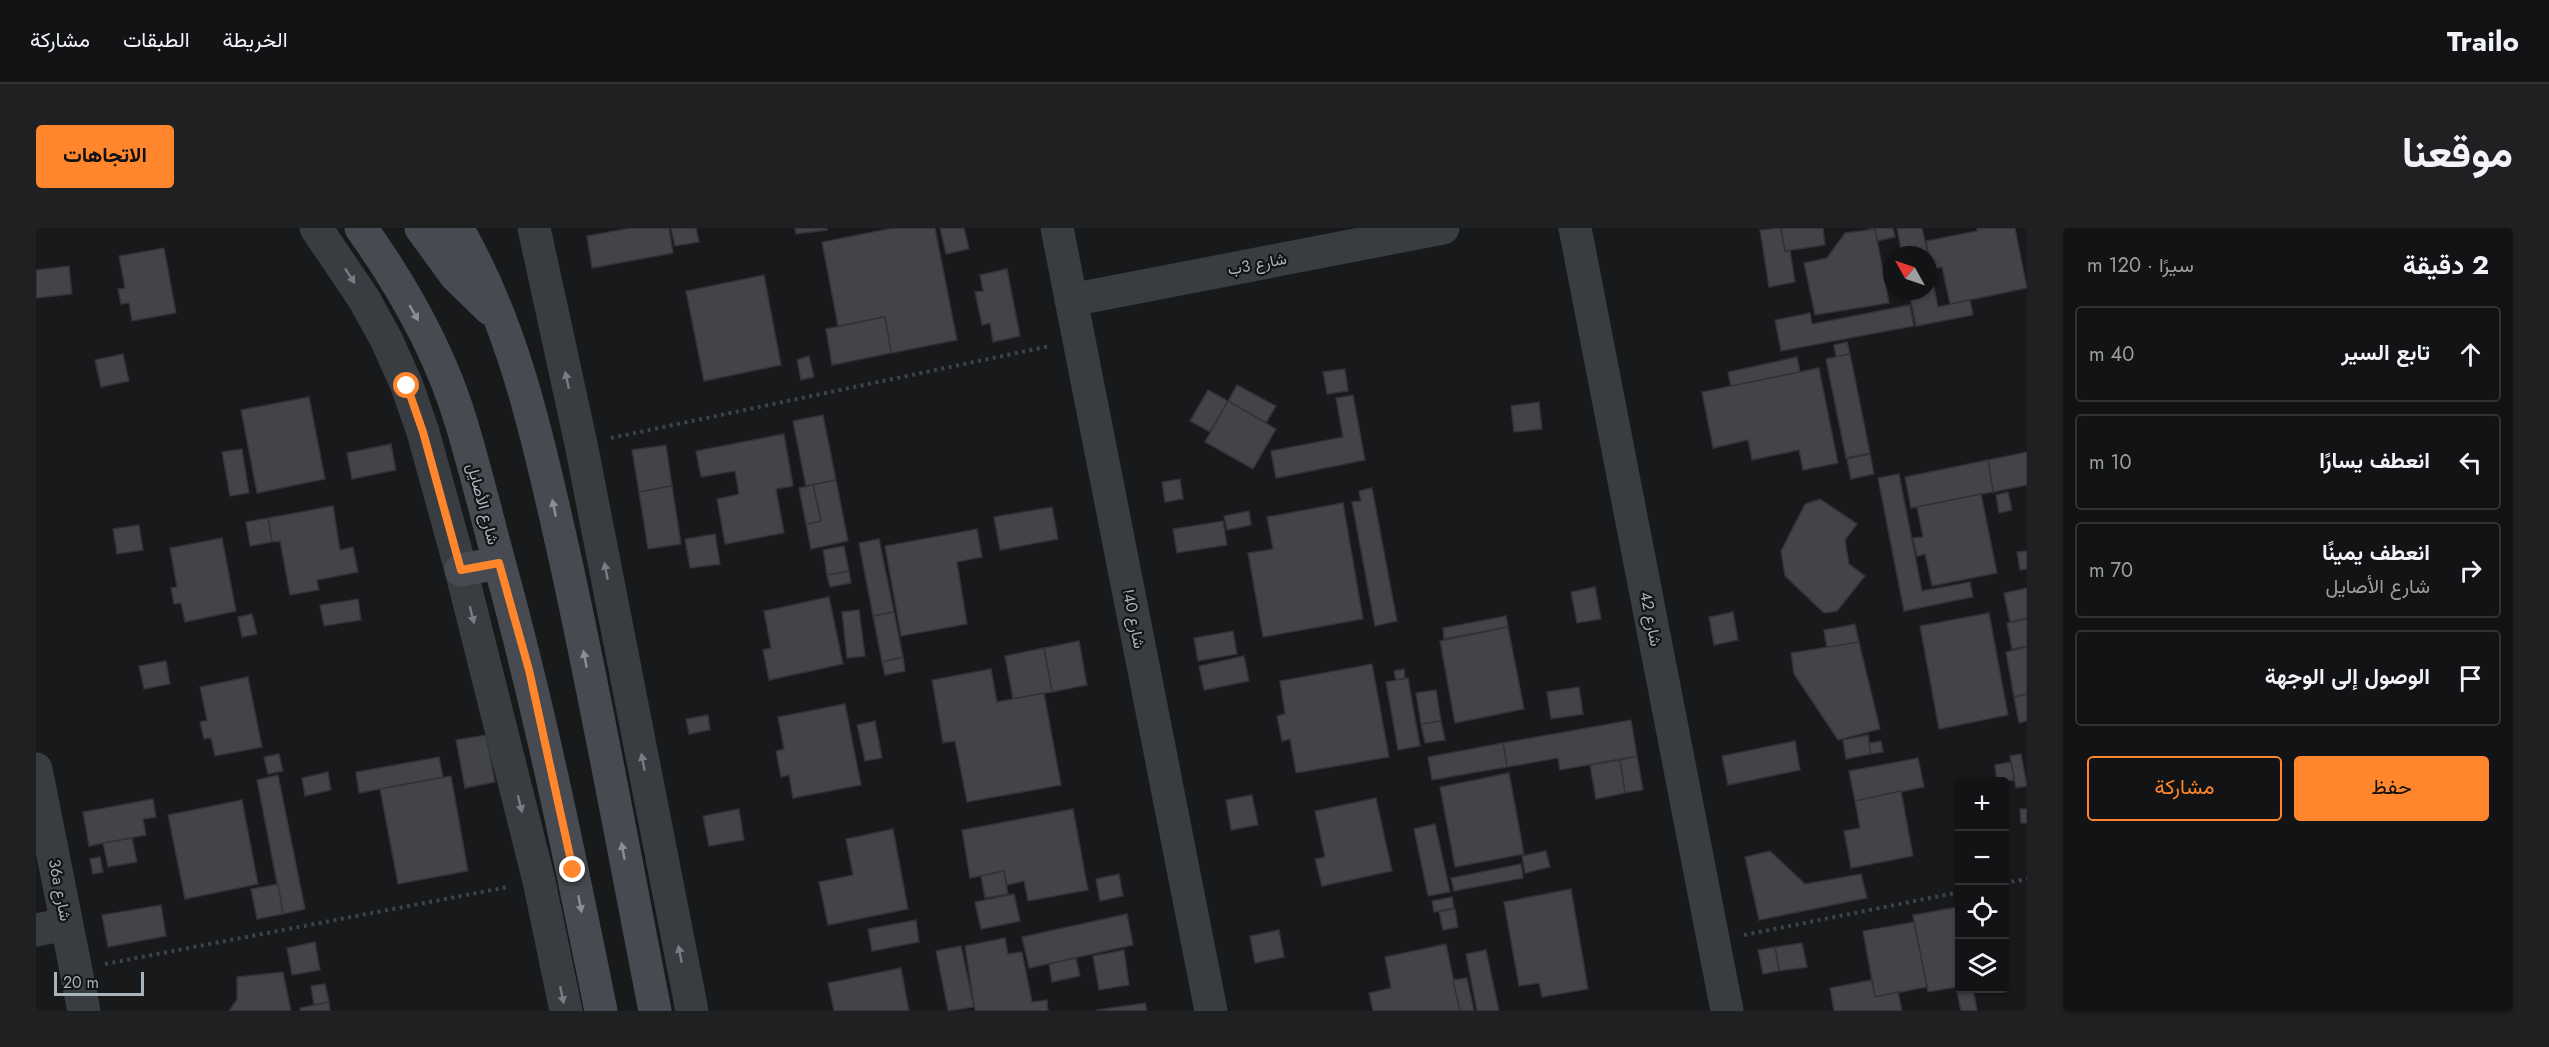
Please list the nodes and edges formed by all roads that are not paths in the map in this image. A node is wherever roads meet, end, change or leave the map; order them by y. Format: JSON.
{"nodes":[{"id":1,"x":316,"y":228,"type":"edge"},
{"id":2,"x":361,"y":228,"type":"edge"},
{"id":3,"x":421,"y":228,"type":"edge"},
{"id":4,"x":457,"y":228,"type":"edge"},
{"id":5,"x":534,"y":228,"type":"edge"},
{"id":6,"x":1057,"y":228,"type":"edge"},
{"id":7,"x":1443,"y":228,"type":"edge"},
{"id":8,"x":1575,"y":228,"type":"edge"},
{"id":9,"x":1071,"y":300,"type":"junction"},
{"id":10,"x":500,"y":318,"type":"junction"},
{"id":11,"x":499,"y":563,"type":"junction"},
{"id":12,"x":461,"y":570,"type":"junction"},
{"id":13,"x":36,"y":769,"type":"edge"},
{"id":14,"x":51,"y":927,"type":"edge"},
{"id":15,"x":84,"y":1011,"type":"edge"},
{"id":16,"x":566,"y":1011,"type":"edge"},
{"id":17,"x":601,"y":1011,"type":"edge"},
{"id":18,"x":655,"y":1011,"type":"edge"},
{"id":19,"x":692,"y":1011,"type":"edge"},
{"id":20,"x":1210,"y":1011,"type":"edge"},
{"id":21,"x":1727,"y":1011,"type":"edge"}],
"edges":[{"from":1,"to":12,"type":"street","one_way":true},
{"from":2,"to":11,"type":"street","name":"شارع الأصايل","one_way":true},
{"from":3,"to":10,"type":"street"},
{"from":4,"to":10,"type":"street"},
{"from":19,"to":5,"type":"street","one_way":true},
{"from":6,"to":9,"type":"street","name":"شارع 40ا"},
{"from":7,"to":9,"type":"street","name":"شارع 3ب"},
{"from":8,"to":21,"type":"street","name":"شارع 42"},
{"from":9,"to":20,"type":"street","name":"شارع 40ا"},
{"from":18,"to":10,"type":"street","one_way":true},
{"from":11,"to":12,"type":"street"},
{"from":11,"to":17,"type":"street","name":"شارع الأصايل","one_way":true},
{"from":12,"to":16,"type":"street","one_way":true},
{"from":13,"to":14,"type":"street","name":"36a شارع"},
{"from":14,"to":15,"type":"street","name":"36a شارع"}]}
